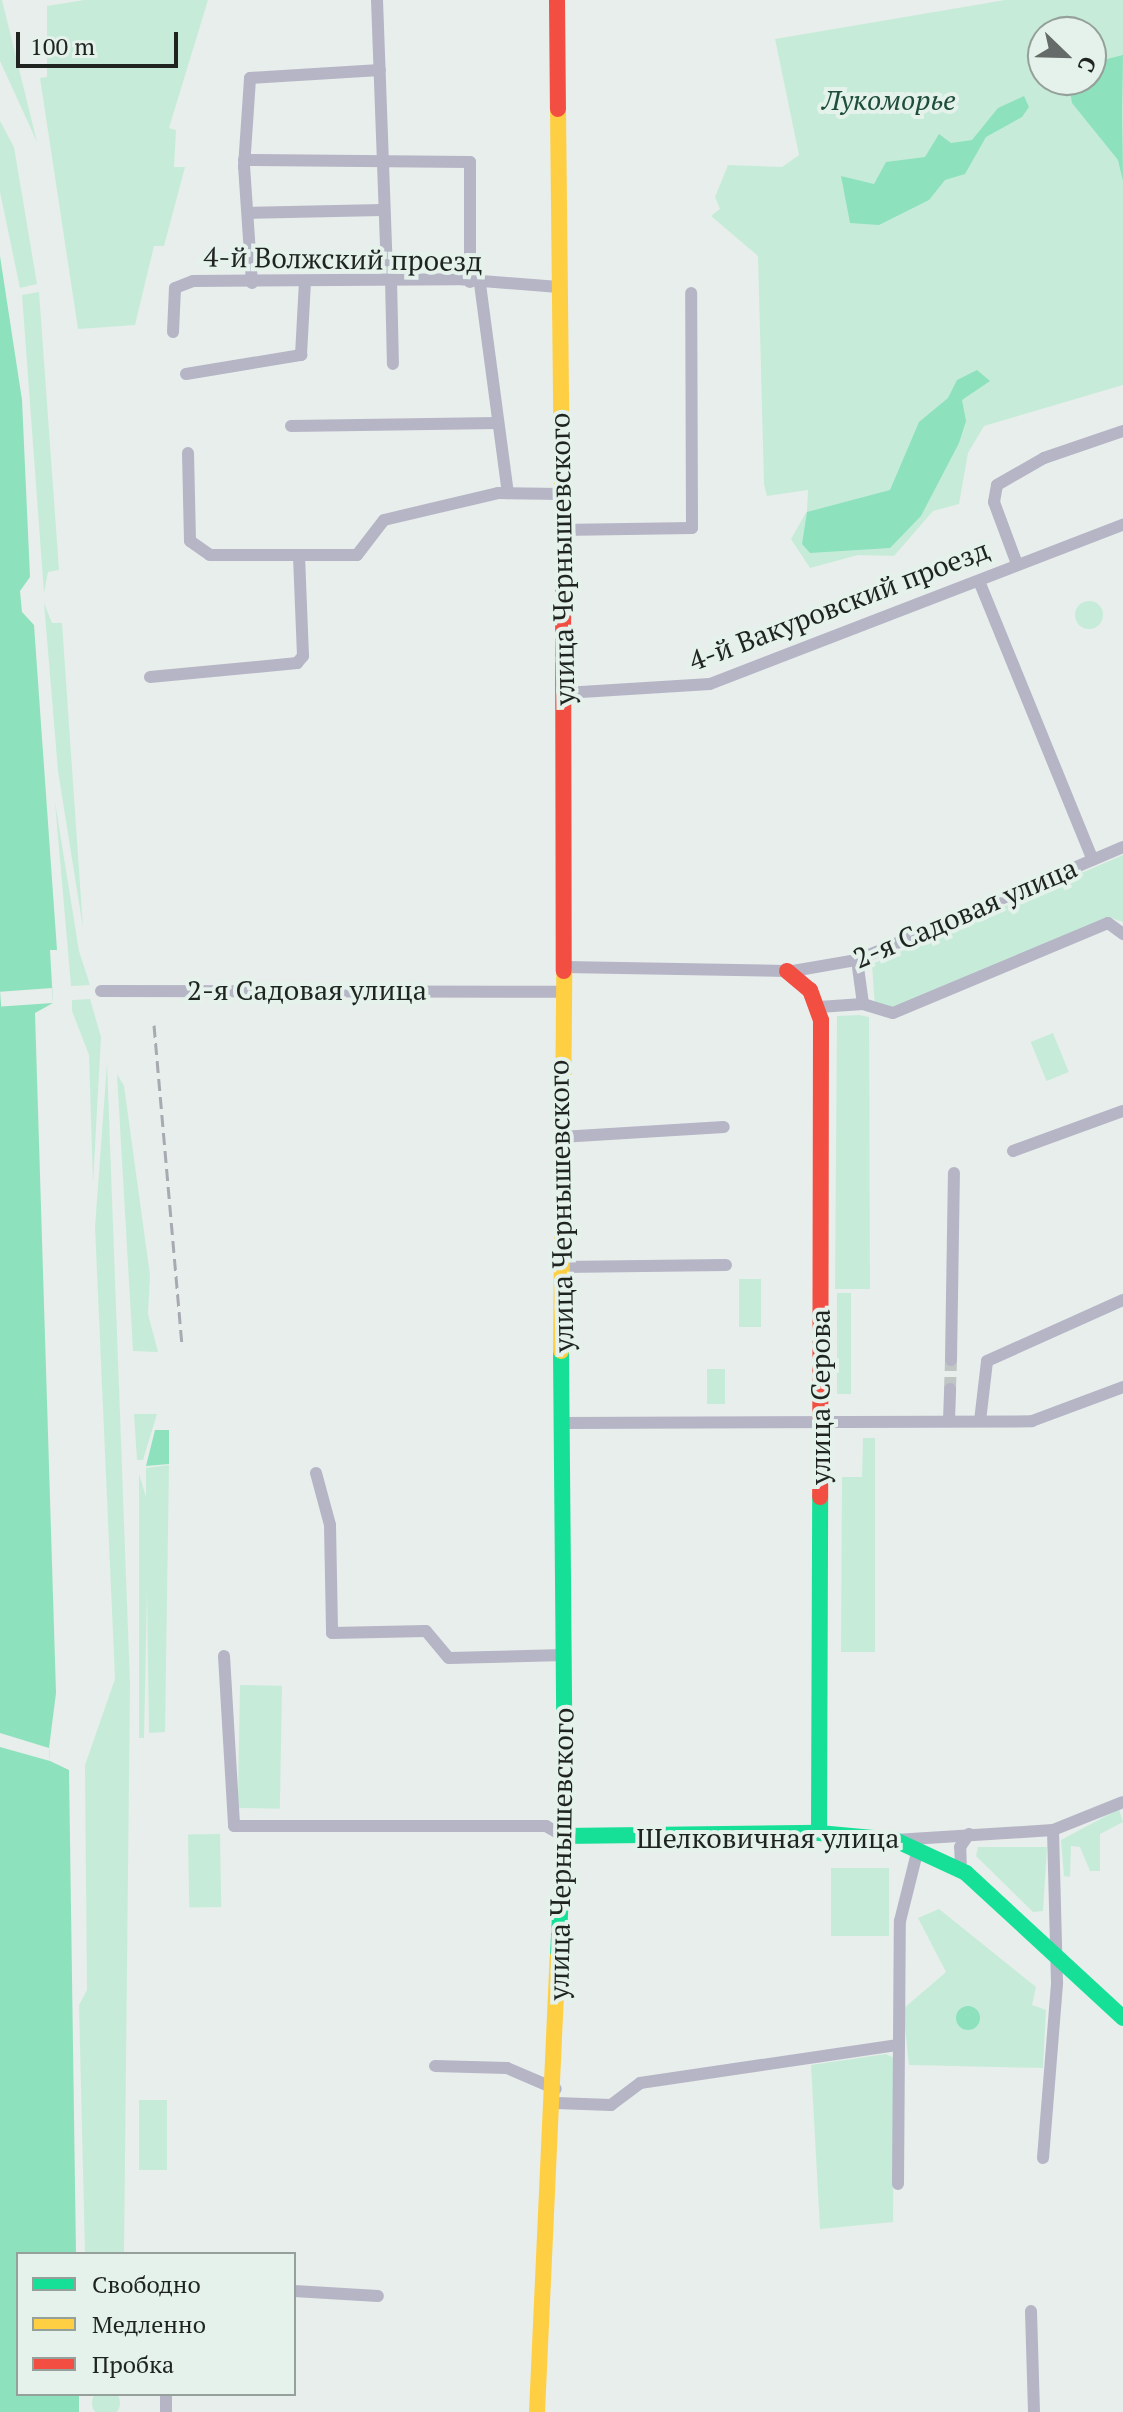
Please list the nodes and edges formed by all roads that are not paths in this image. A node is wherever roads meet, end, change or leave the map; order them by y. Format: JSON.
{"nodes":[{"id":1,"x":377,"y":0,"type":"edge"},
{"id":2,"x":557,"y":0,"type":"edge"},
{"id":3,"x":380,"y":70,"type":"junction"},
{"id":4,"x":382,"y":159,"type":"junction"},
{"id":5,"x":244,"y":160,"type":"junction"},
{"id":6,"x":382,"y":210,"type":"junction"},
{"id":7,"x":248,"y":213,"type":"junction"},
{"id":8,"x":389,"y":279,"type":"junction"},
{"id":9,"x":305,"y":281,"type":"junction"},
{"id":10,"x":252,"y":283,"type":"junction"},
{"id":11,"x":475,"y":283,"type":"junction"},
{"id":12,"x":559,"y":287,"type":"junction"},
{"id":13,"x":691,"y":293,"type":"dead end"},
{"id":14,"x":173,"y":332,"type":"dead end"},
{"id":15,"x":393,"y":364,"type":"dead end"},
{"id":16,"x":186,"y":374,"type":"dead end"},
{"id":17,"x":498,"y":423,"type":"junction"},
{"id":18,"x":291,"y":426,"type":"dead end"},
{"id":19,"x":1123,"y":431,"type":"edge"},
{"id":20,"x":188,"y":453,"type":"dead end"},
{"id":21,"x":508,"y":493,"type":"junction"},
{"id":22,"x":561,"y":494,"type":"junction"},
{"id":23,"x":1123,"y":525,"type":"edge"},
{"id":24,"x":561,"y":530,"type":"junction"},
{"id":25,"x":299,"y":555,"type":"junction"},
{"id":26,"x":1017,"y":564,"type":"junction"},
{"id":27,"x":979,"y":581,"type":"junction"},
{"id":28,"x":150,"y":677,"type":"dead end"},
{"id":29,"x":565,"y":693,"type":"junction"},
{"id":30,"x":1123,"y":847,"type":"edge"},
{"id":31,"x":1093,"y":860,"type":"junction"},
{"id":32,"x":1120,"y":930,"type":"edge"},
{"id":33,"x":857,"y":960,"type":"junction"},
{"id":34,"x":564,"y":967,"type":"junction"},
{"id":35,"x":790,"y":971,"type":"junction"},
{"id":36,"x":101,"y":991,"type":"dead end"},
{"id":37,"x":562,"y":992,"type":"junction"},
{"id":38,"x":863,"y":1004,"type":"junction"},
{"id":39,"x":819,"y":1007,"type":"junction"},
{"id":40,"x":1123,"y":1111,"type":"edge"},
{"id":41,"x":724,"y":1127,"type":"dead end"},
{"id":42,"x":561,"y":1137,"type":"junction"},
{"id":43,"x":1013,"y":1151,"type":"dead end"},
{"id":44,"x":954,"y":1173,"type":"dead end"},
{"id":45,"x":726,"y":1265,"type":"dead end"},
{"id":46,"x":562,"y":1267,"type":"junction"},
{"id":47,"x":1123,"y":1300,"type":"edge"},
{"id":48,"x":951,"y":1360,"type":"tunnel mouth"},
{"id":49,"x":1123,"y":1387,"type":"edge"},
{"id":50,"x":950,"y":1389,"type":"tunnel mouth"},
{"id":51,"x":820,"y":1421,"type":"junction"},
{"id":52,"x":949,"y":1421,"type":"junction"},
{"id":53,"x":980,"y":1421,"type":"junction"},
{"id":54,"x":564,"y":1423,"type":"junction"},
{"id":55,"x":316,"y":1473,"type":"dead end"},
{"id":56,"x":564,"y":1655,"type":"junction"},
{"id":57,"x":224,"y":1656,"type":"dead end"},
{"id":58,"x":1123,"y":1802,"type":"edge"},
{"id":59,"x":1053,"y":1830,"type":"junction"},
{"id":60,"x":819,"y":1833,"type":"junction"},
{"id":61,"x":969,"y":1834,"type":"junction"},
{"id":62,"x":563,"y":1836,"type":"junction"},
{"id":63,"x":895,"y":1840,"type":"junction"},
{"id":64,"x":918,"y":1849,"type":"junction"},
{"id":65,"x":961,"y":1870,"type":"junction"},
{"id":66,"x":1054,"y":1954,"type":"junction"},
{"id":67,"x":1123,"y":2018,"type":"edge"},
{"id":68,"x":898,"y":2045,"type":"junction"},
{"id":69,"x":435,"y":2066,"type":"dead end"},
{"id":70,"x":556,"y":2096,"type":"junction"},
{"id":71,"x":1043,"y":2158,"type":"dead end"},
{"id":72,"x":898,"y":2184,"type":"dead end"},
{"id":73,"x":296,"y":2291,"type":"edge"},
{"id":74,"x":378,"y":2296,"type":"dead end"},
{"id":75,"x":1031,"y":2311,"type":"dead end"},
{"id":76,"x":537,"y":2412,"type":"edge"},
{"id":77,"x":1034,"y":2412,"type":"edge"}],
"edges":[{"from":1,"to":3,"type":"street"},
{"from":2,"to":12,"type":"main road","name":"улица Чернышевского"},
{"from":3,"to":4,"type":"street"},
{"from":3,"to":5,"type":"street"},
{"from":4,"to":5,"type":"street"},
{"from":4,"to":6,"type":"street"},
{"from":4,"to":11,"type":"street"},
{"from":5,"to":7,"type":"street"},
{"from":6,"to":7,"type":"street"},
{"from":6,"to":8,"type":"street"},
{"from":7,"to":10,"type":"street"},
{"from":8,"to":9,"type":"street","name":"4-й Волжский проезд"},
{"from":8,"to":11,"type":"street","name":"4-й Волжский проезд"},
{"from":8,"to":15,"type":"street"},
{"from":9,"to":10,"type":"street","name":"4-й Волжский проезд"},
{"from":9,"to":16,"type":"street"},
{"from":10,"to":14,"type":"street","name":"4-й Волжский проезд"},
{"from":11,"to":12,"type":"street","name":"4-й Волжский проезд"},
{"from":11,"to":17,"type":"street"},
{"from":12,"to":22,"type":"main road","name":"улица Чернышевского"},
{"from":13,"to":24,"type":"street"},
{"from":17,"to":18,"type":"street"},
{"from":17,"to":21,"type":"street"},
{"from":19,"to":26,"type":"street"},
{"from":20,"to":25,"type":"street"},
{"from":21,"to":22,"type":"street"},
{"from":21,"to":25,"type":"street"},
{"from":22,"to":24,"type":"main road","name":"улица Чернышевского"},
{"from":23,"to":26,"type":"street","name":"4-й Вакуровский проезд"},
{"from":24,"to":29,"type":"main road","name":"улица Чернышевского"},
{"from":25,"to":28,"type":"street"},
{"from":26,"to":27,"type":"street","name":"4-й Вакуровский проезд"},
{"from":27,"to":29,"type":"street","name":"4-й Вакуровский проезд"},
{"from":27,"to":31,"type":"street"},
{"from":29,"to":34,"type":"main road","name":"улица Чернышевского"},
{"from":30,"to":31,"type":"street","name":"2-я Садовая улица"},
{"from":31,"to":33,"type":"street","name":"2-я Садовая улица"},
{"from":32,"to":38,"type":"street","name":"2-я Садовая улица"},
{"from":33,"to":35,"type":"street","name":"2-я Садовая улица"},
{"from":33,"to":38,"type":"street"},
{"from":34,"to":35,"type":"street","name":"2-я Садовая улица"},
{"from":34,"to":37,"type":"main road","name":"улица Чернышевского"},
{"from":35,"to":39,"type":"main road"},
{"from":36,"to":37,"type":"street","name":"2-я Садовая улица"},
{"from":37,"to":42,"type":"main road","name":"улица Чернышевского"},
{"from":38,"to":39,"type":"street","name":"2-я Садовая улица"},
{"from":39,"to":51,"type":"main road","name":"улица Серова"},
{"from":40,"to":43,"type":"street"},
{"from":41,"to":42,"type":"street"},
{"from":42,"to":46,"type":"main road","name":"улица Чернышевского"},
{"from":44,"to":48,"type":"street"},
{"from":45,"to":46,"type":"street"},
{"from":46,"to":54,"type":"main road","name":"улица Чернышевского"},
{"from":47,"to":53,"type":"street"},
{"from":49,"to":53,"type":"street"},
{"from":50,"to":52,"type":"street"},
{"from":51,"to":52,"type":"street"},
{"from":51,"to":54,"type":"street"},
{"from":51,"to":60,"type":"main road","name":"улица Серова"},
{"from":52,"to":53,"type":"street"},
{"from":54,"to":56,"type":"main road","name":"улица Чернышевского"},
{"from":55,"to":56,"type":"street"},
{"from":56,"to":62,"type":"main road","name":"улица Чернышевского"},
{"from":57,"to":62,"type":"street","name":"Шелковичная улица"},
{"from":58,"to":59,"type":"street","name":"Шелковичная улица"},
{"from":59,"to":61,"type":"street","name":"Шелковичная улица"},
{"from":59,"to":66,"type":"street"},
{"from":60,"to":62,"type":"main road","name":"Шелковичная улица"},
{"from":60,"to":63,"type":"main road","name":"Шелковичная улица"},
{"from":61,"to":63,"type":"street","name":"Шелковичная улица"},
{"from":61,"to":65,"type":"street"},
{"from":62,"to":70,"type":"main road","name":"улица Чернышевского"},
{"from":63,"to":64,"type":"main road"},
{"from":64,"to":65,"type":"main road"},
{"from":64,"to":68,"type":"street"},
{"from":65,"to":66,"type":"main road"},
{"from":66,"to":67,"type":"main road"},
{"from":66,"to":71,"type":"street"},
{"from":68,"to":70,"type":"street"},
{"from":68,"to":72,"type":"street"},
{"from":69,"to":70,"type":"street"},
{"from":70,"to":76,"type":"main road","name":"улица Чернышевского"},
{"from":73,"to":74,"type":"street"},
{"from":75,"to":77,"type":"street"}]}
